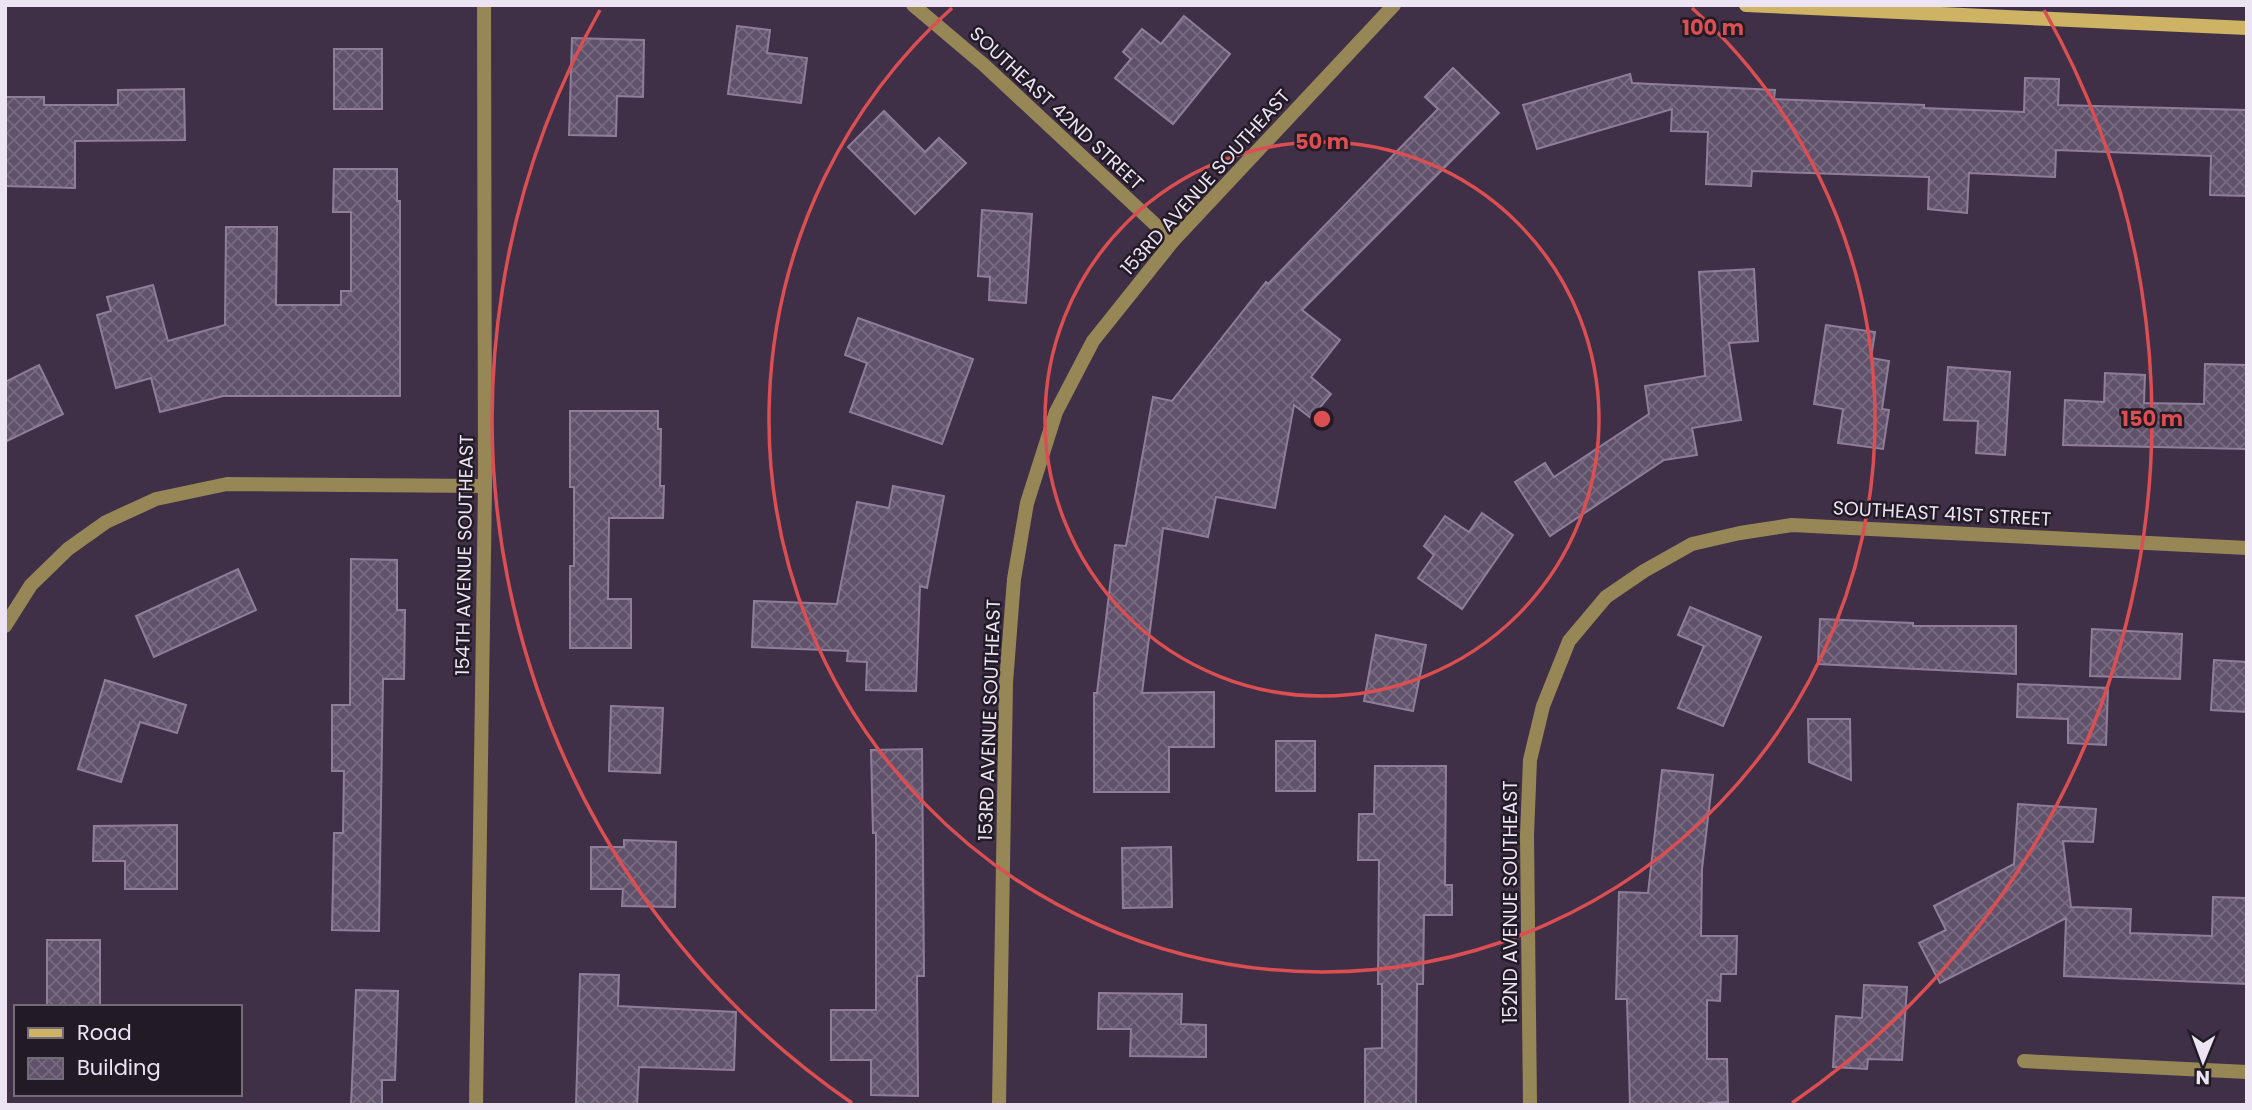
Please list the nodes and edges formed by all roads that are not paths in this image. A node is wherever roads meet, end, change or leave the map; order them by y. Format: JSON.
{"nodes":[{"id":1,"x":484,"y":5,"type":"edge"},
{"id":2,"x":914,"y":5,"type":"edge"},
{"id":3,"x":1394,"y":5,"type":"edge"},
{"id":4,"x":1746,"y":5,"type":"edge"},
{"id":5,"x":2247,"y":28,"type":"edge"},
{"id":6,"x":1173,"y":241,"type":"junction"},
{"id":7,"x":485,"y":486,"type":"junction"},
{"id":8,"x":2247,"y":548,"type":"edge"},
{"id":9,"x":1644,"y":571,"type":"joint"},
{"id":10,"x":5,"y":626,"type":"edge"},
{"id":11,"x":2024,"y":1061,"type":"dead end"},
{"id":12,"x":2247,"y":1072,"type":"edge"},
{"id":13,"x":476,"y":1105,"type":"edge"},
{"id":14,"x":999,"y":1105,"type":"edge"},
{"id":15,"x":1530,"y":1105,"type":"edge"}],
"edges":[{"from":1,"to":7,"type":"street","name":"154TH AVENUE SOUTHEAST"},
{"from":2,"to":6,"type":"street","name":"SOUTHEAST 42ND STREET"},
{"from":3,"to":6,"type":"street","name":"153RD AVENUE SOUTHEAST"},
{"from":4,"to":5,"type":"main road"},
{"from":6,"to":14,"type":"street","name":"153RD AVENUE SOUTHEAST"},
{"from":7,"to":10,"type":"street"},
{"from":7,"to":13,"type":"street","name":"154TH AVENUE SOUTHEAST"},
{"from":8,"to":9,"type":"street","name":"SOUTHEAST 41ST STREET"},
{"from":9,"to":15,"type":"street","name":"152ND AVENUE SOUTHEAST"},
{"from":11,"to":12,"type":"street"}]}
